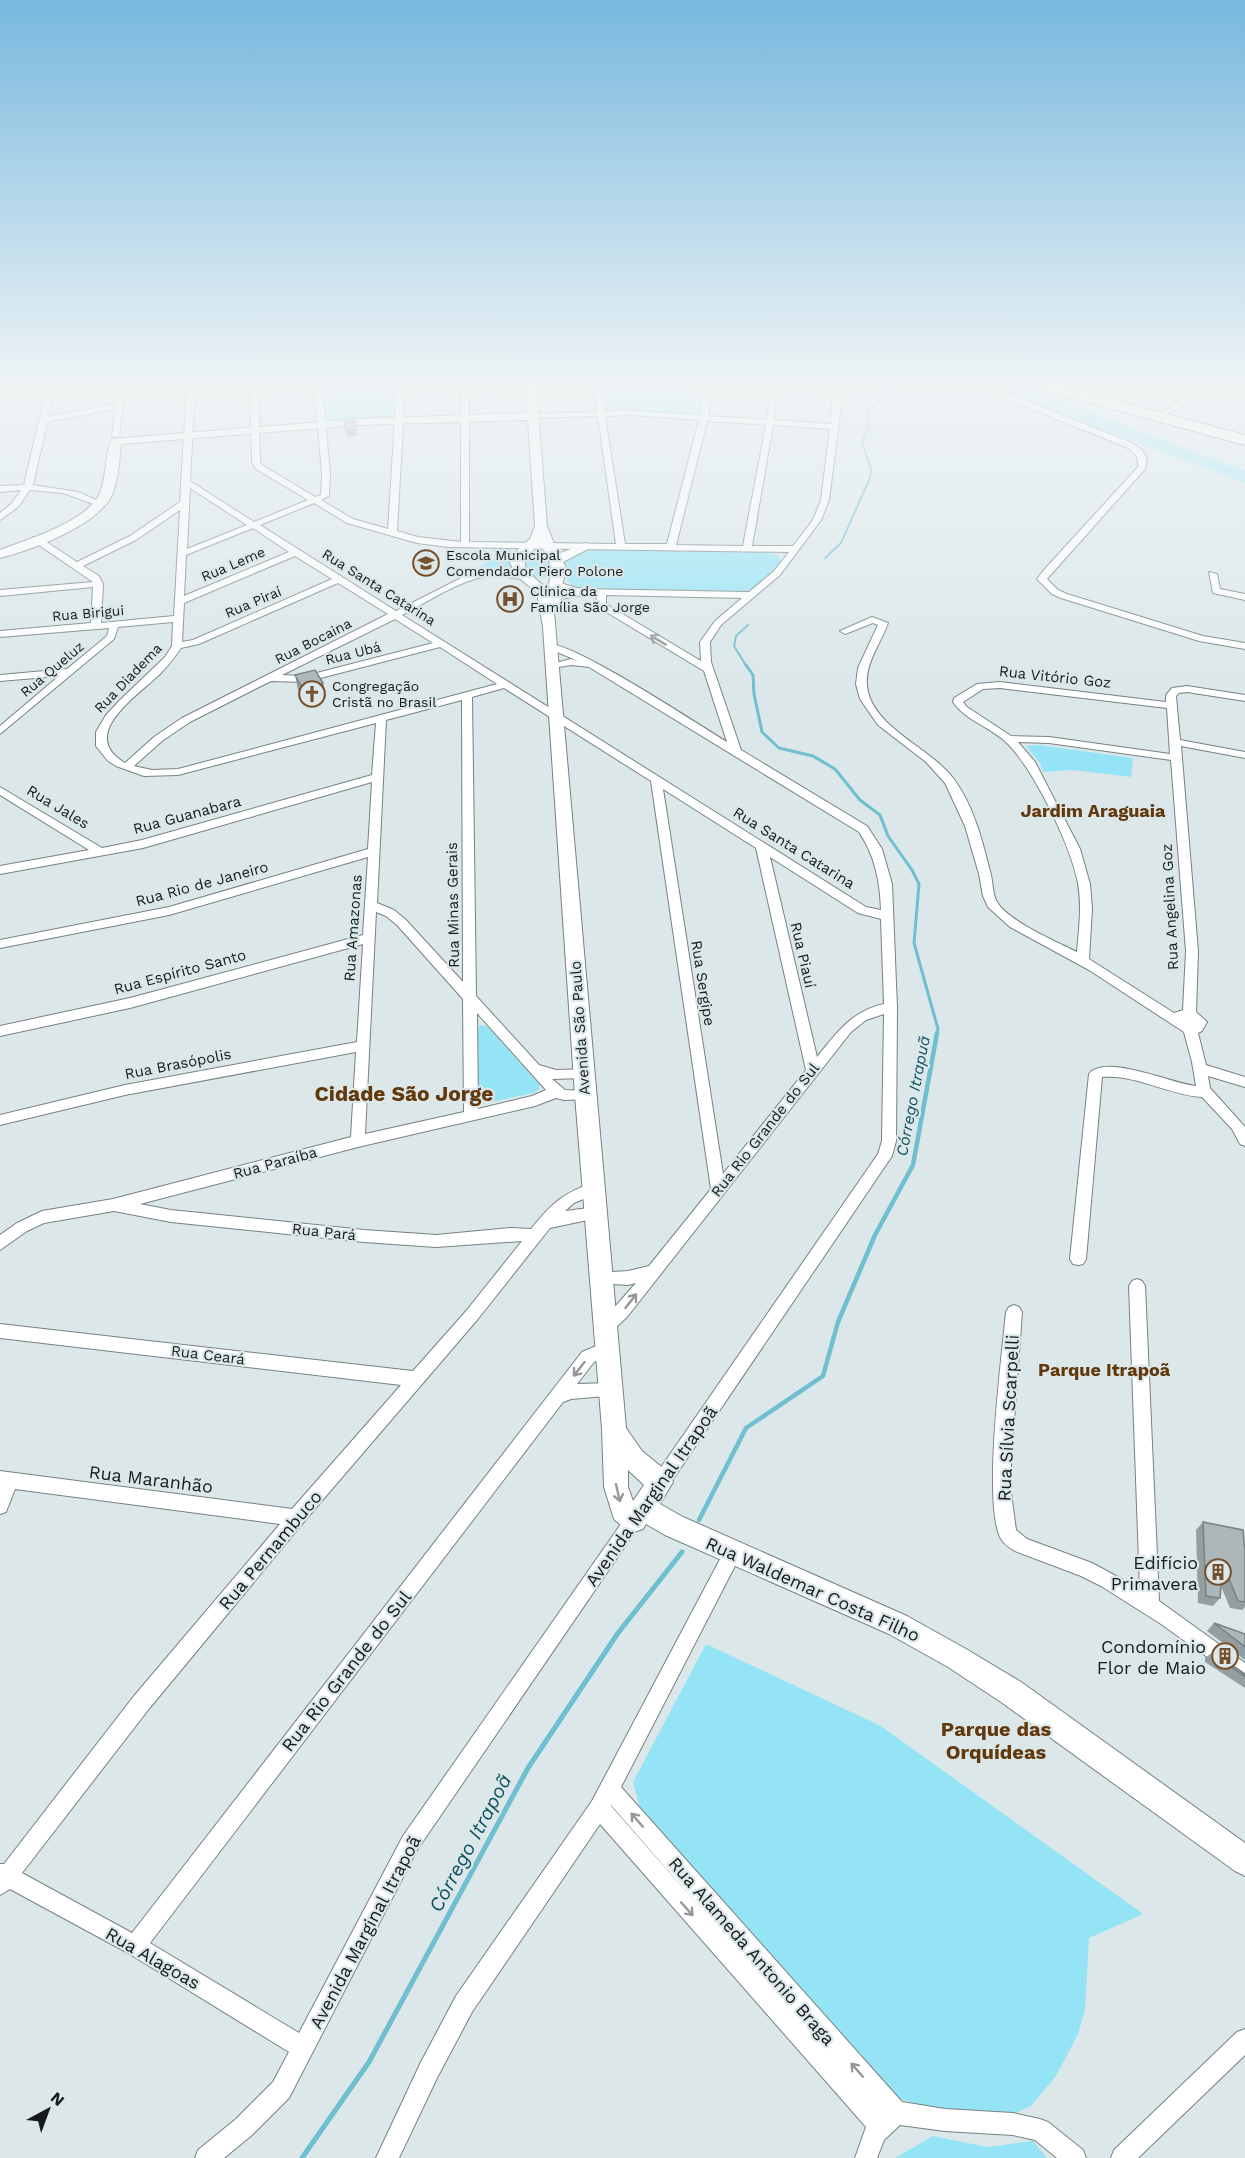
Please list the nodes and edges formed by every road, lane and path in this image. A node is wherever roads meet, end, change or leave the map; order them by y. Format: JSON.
{"nodes":[{"id":1,"x":28,"y":487,"type":"junction"},
{"id":2,"x":107,"y":487,"type":"edge"},
{"id":3,"x":186,"y":487,"type":"edge"},
{"id":4,"x":192,"y":487,"type":"edge"},
{"id":5,"x":291,"y":487,"type":"edge"},
{"id":6,"x":325,"y":487,"type":"edge"},
{"id":7,"x":395,"y":487,"type":"edge"},
{"id":8,"x":465,"y":487,"type":"edge"},
{"id":9,"x":539,"y":487,"type":"edge"},
{"id":10,"x":612,"y":487,"type":"edge"},
{"id":11,"x":686,"y":487,"type":"edge"},
{"id":12,"x":758,"y":487,"type":"edge"},
{"id":13,"x":827,"y":487,"type":"edge"},
{"id":14,"x":1124,"y":487,"type":"edge"},
{"id":15,"x":0,"y":489,"type":"edge"},
{"id":16,"x":210,"y":498,"type":"junction"},
{"id":17,"x":314,"y":501,"type":"junction"},
{"id":18,"x":185,"y":502,"type":"junction"},
{"id":19,"x":99,"y":503,"type":"junction"},
{"id":20,"x":0,"y":517,"type":"edge"},
{"id":21,"x":184,"y":520,"type":"junction"},
{"id":22,"x":159,"y":521,"type":"junction"},
{"id":23,"x":254,"y":526,"type":"junction"},
{"id":24,"x":542,"y":526,"type":"junction"},
{"id":25,"x":392,"y":534,"type":"junction"},
{"id":26,"x":36,"y":539,"type":"junction"},
{"id":27,"x":465,"y":545,"type":"junction"},
{"id":28,"x":528,"y":546,"type":"junction"},
{"id":29,"x":548,"y":546,"type":"junction"},
{"id":30,"x":586,"y":547,"type":"junction"},
{"id":31,"x":621,"y":547,"type":"junction"},
{"id":32,"x":671,"y":548,"type":"junction"},
{"id":33,"x":747,"y":549,"type":"junction"},
{"id":34,"x":794,"y":549,"type":"junction"},
{"id":35,"x":296,"y":552,"type":"junction"},
{"id":36,"x":0,"y":554,"type":"edge"},
{"id":37,"x":182,"y":554,"type":"junction"},
{"id":38,"x":557,"y":560,"type":"junction"},
{"id":39,"x":77,"y":565,"type":"junction"},
{"id":40,"x":1212,"y":574,"type":"dead end"},
{"id":41,"x":527,"y":578,"type":"junction"},
{"id":42,"x":339,"y":579,"type":"junction"},
{"id":43,"x":98,"y":584,"type":"junction"},
{"id":44,"x":553,"y":591,"type":"junction"},
{"id":45,"x":0,"y":592,"type":"edge"},
{"id":46,"x":579,"y":592,"type":"joint"},
{"id":47,"x":601,"y":592,"type":"junction"},
{"id":48,"x":752,"y":595,"type":"junction"},
{"id":49,"x":1245,"y":597,"type":"edge"},
{"id":50,"x":180,"y":600,"type":"junction"},
{"id":51,"x":395,"y":615,"type":"junction"},
{"id":52,"x":178,"y":619,"type":"junction"},
{"id":53,"x":114,"y":624,"type":"junction"},
{"id":54,"x":96,"y":626,"type":"junction"},
{"id":55,"x":550,"y":627,"type":"junction"},
{"id":56,"x":845,"y":631,"type":"dead end"},
{"id":57,"x":0,"y":634,"type":"edge"},
{"id":58,"x":442,"y":645,"type":"junction"},
{"id":59,"x":177,"y":646,"type":"junction"},
{"id":60,"x":551,"y":646,"type":"junction"},
{"id":61,"x":1245,"y":646,"type":"edge"},
{"id":62,"x":704,"y":649,"type":"junction"},
{"id":63,"x":677,"y":652,"type":"junction"},
{"id":64,"x":552,"y":665,"type":"junction"},
{"id":65,"x":596,"y":669,"type":"junction"},
{"id":66,"x":709,"y":670,"type":"junction"},
{"id":67,"x":69,"y":672,"type":"junction"},
{"id":68,"x":0,"y":678,"type":"edge"},
{"id":69,"x":270,"y":678,"type":"junction"},
{"id":70,"x":505,"y":685,"type":"junction"},
{"id":71,"x":555,"y":694,"type":"junction"},
{"id":72,"x":467,"y":695,"type":"junction"},
{"id":73,"x":524,"y":697,"type":"junction"},
{"id":74,"x":1245,"y":698,"type":"edge"},
{"id":75,"x":1172,"y":706,"type":"junction"},
{"id":76,"x":381,"y":718,"type":"junction"},
{"id":77,"x":556,"y":719,"type":"junction"},
{"id":78,"x":2,"y":727,"type":"edge"},
{"id":79,"x":1009,"y":739,"type":"junction"},
{"id":80,"x":1176,"y":742,"type":"junction"},
{"id":81,"x":595,"y":744,"type":"junction"},
{"id":82,"x":559,"y":747,"type":"junction"},
{"id":83,"x":736,"y":752,"type":"junction"},
{"id":84,"x":1245,"y":754,"type":"edge"},
{"id":85,"x":1178,"y":758,"type":"junction"},
{"id":86,"x":127,"y":767,"type":"junction"},
{"id":87,"x":378,"y":777,"type":"junction"},
{"id":88,"x":656,"y":782,"type":"junction"},
{"id":89,"x":0,"y":790,"type":"edge"},
{"id":90,"x":762,"y":848,"type":"junction"},
{"id":91,"x":374,"y":851,"type":"junction"},
{"id":92,"x":100,"y":852,"type":"junction"},
{"id":93,"x":0,"y":870,"type":"edge"},
{"id":94,"x":370,"y":905,"type":"junction"},
{"id":95,"x":887,"y":915,"type":"junction"},
{"id":96,"x":401,"y":922,"type":"junction"},
{"id":97,"x":368,"y":932,"type":"junction"},
{"id":98,"x":0,"y":944,"type":"edge"},
{"id":99,"x":1083,"y":961,"type":"junction"},
{"id":100,"x":471,"y":997,"type":"junction"},
{"id":101,"x":891,"y":1008,"type":"junction"},
{"id":102,"x":1185,"y":1020,"type":"junction"},
{"id":103,"x":0,"y":1031,"type":"edge"},
{"id":104,"x":363,"y":1046,"type":"junction"},
{"id":105,"x":1199,"y":1068,"type":"junction"},
{"id":106,"x":535,"y":1069,"type":"junction"},
{"id":107,"x":813,"y":1070,"type":"junction"},
{"id":108,"x":583,"y":1073,"type":"junction"},
{"id":109,"x":1245,"y":1082,"type":"edge"},
{"id":110,"x":556,"y":1092,"type":"junction"},
{"id":111,"x":1204,"y":1092,"type":"junction"},
{"id":112,"x":585,"y":1095,"type":"junction"},
{"id":113,"x":471,"y":1114,"type":"junction"},
{"id":114,"x":0,"y":1120,"type":"edge"},
{"id":115,"x":1245,"y":1140,"type":"edge"},
{"id":116,"x":358,"y":1141,"type":"junction"},
{"id":117,"x":595,"y":1188,"type":"junction"},
{"id":118,"x":718,"y":1189,"type":"junction"},
{"id":119,"x":113,"y":1205,"type":"junction"},
{"id":120,"x":597,"y":1213,"type":"junction"},
{"id":121,"x":548,"y":1222,"type":"junction"},
{"id":122,"x":536,"y":1236,"type":"junction"},
{"id":123,"x":0,"y":1244,"type":"edge"},
{"id":124,"x":1078,"y":1259,"type":"dead end"},
{"id":125,"x":653,"y":1272,"type":"junction"},
{"id":126,"x":602,"y":1278,"type":"junction"},
{"id":127,"x":1137,"y":1286,"type":"dead end"},
{"id":128,"x":1014,"y":1312,"type":"dead end"},
{"id":129,"x":0,"y":1331,"type":"edge"},
{"id":130,"x":607,"y":1337,"type":"junction"},
{"id":131,"x":416,"y":1379,"type":"junction"},
{"id":132,"x":611,"y":1390,"type":"junction"},
{"id":133,"x":557,"y":1397,"type":"junction"},
{"id":134,"x":614,"y":1429,"type":"junction"},
{"id":135,"x":5,"y":1479,"type":"edge"},
{"id":136,"x":661,"y":1482,"type":"junction"},
{"id":137,"x":0,"y":1506,"type":"edge"},
{"id":138,"x":638,"y":1514,"type":"junction"},
{"id":139,"x":296,"y":1518,"type":"junction"},
{"id":140,"x":733,"y":1552,"type":"junction"},
{"id":141,"x":1150,"y":1604,"type":"junction"},
{"id":142,"x":1245,"y":1675,"type":"edge"},
{"id":143,"x":609,"y":1788,"type":"junction"},
{"id":144,"x":599,"y":1808,"type":"junction"},
{"id":145,"x":1245,"y":1861,"type":"edge"},
{"id":146,"x":2,"y":1878,"type":"edge"},
{"id":147,"x":135,"y":1946,"type":"junction"},
{"id":148,"x":1245,"y":2040,"type":"edge"},
{"id":149,"x":303,"y":2048,"type":"junction"},
{"id":150,"x":887,"y":2120,"type":"junction"},
{"id":151,"x":206,"y":2158,"type":"edge"},
{"id":152,"x":387,"y":2158,"type":"edge"},
{"id":153,"x":866,"y":2158,"type":"edge"},
{"id":154,"x":1075,"y":2158,"type":"edge"},
{"id":155,"x":1122,"y":2158,"type":"edge"}],
"edges":[{"from":1,"to":15,"type":"street"},
{"from":1,"to":19,"type":"street"},
{"from":1,"to":20,"type":"street"},
{"from":2,"to":19,"type":"main road"},
{"from":3,"to":18,"type":"street","name":"Rua Diadema"},
{"from":4,"to":16,"type":"street","name":"Rua Santa Catarina"},
{"from":5,"to":17,"type":"street"},
{"from":6,"to":17,"type":"street"},
{"from":7,"to":25,"type":"street"},
{"from":8,"to":27,"type":"street"},
{"from":9,"to":24,"type":"main road"},
{"from":10,"to":31,"type":"street"},
{"from":11,"to":32,"type":"street"},
{"from":12,"to":33,"type":"street"},
{"from":13,"to":34,"type":"street"},
{"from":14,"to":61,"type":"street"},
{"from":16,"to":18,"type":"street"},
{"from":16,"to":23,"type":"street","name":"Rua Santa Catarina"},
{"from":17,"to":23,"type":"street"},
{"from":17,"to":25,"type":"street"},
{"from":18,"to":21,"type":"street","name":"Rua Diadema"},
{"from":18,"to":22,"type":"street"},
{"from":19,"to":26,"type":"main road"},
{"from":21,"to":22,"type":"street"},
{"from":21,"to":37,"type":"street","name":"Rua Diadema"},
{"from":22,"to":39,"type":"street"},
{"from":23,"to":35,"type":"street","name":"Rua Santa Catarina"},
{"from":23,"to":37,"type":"street"},
{"from":24,"to":28,"type":"main road"},
{"from":24,"to":29,"type":"main road"},
{"from":25,"to":27,"type":"street"},
{"from":26,"to":36,"type":"main road"},
{"from":26,"to":39,"type":"street"},
{"from":27,"to":28,"type":"street"},
{"from":28,"to":29,"type":"street"},
{"from":28,"to":41,"type":"main road"},
{"from":29,"to":30,"type":"street"},
{"from":29,"to":38,"type":"main road"},
{"from":30,"to":31,"type":"street"},
{"from":30,"to":38,"type":"main road"},
{"from":31,"to":32,"type":"street"},
{"from":32,"to":33,"type":"street"},
{"from":33,"to":34,"type":"street"},
{"from":34,"to":48,"type":"street"},
{"from":35,"to":42,"type":"street","name":"Rua Santa Catarina"},
{"from":35,"to":50,"type":"street","name":"Rua Leme"},
{"from":37,"to":50,"type":"street","name":"Rua Diadema"},
{"from":38,"to":44,"type":"main road","name":"Avenida São Paulo"},
{"from":39,"to":43,"type":"street"},
{"from":40,"to":49,"type":"street"},
{"from":41,"to":44,"type":"main road"},
{"from":41,"to":51,"type":"street","name":"Rua Bocaina"},
{"from":41,"to":55,"type":"main road","name":"Avenida São Paulo"},
{"from":42,"to":51,"type":"street","name":"Rua Santa Catarina"},
{"from":42,"to":59,"type":"street","name":"Rua Piraí"},
{"from":43,"to":45,"type":"street"},
{"from":43,"to":54,"type":"street"},
{"from":44,"to":46,"type":"main road"},
{"from":44,"to":55,"type":"main road","name":"Avenida São Paulo"},
{"from":46,"to":47,"type":"street"},
{"from":47,"to":48,"type":"street"},
{"from":63,"to":47,"type":"street","one_way":true},
{"from":48,"to":62,"type":"street"},
{"from":50,"to":52,"type":"street","name":"Rua Diadema"},
{"from":51,"to":58,"type":"street","name":"Rua Santa Catarina"},
{"from":51,"to":69,"type":"street","name":"Rua Bocaina"},
{"from":52,"to":53,"type":"street","name":"Rua Birigui"},
{"from":52,"to":59,"type":"street","name":"Rua Diadema"},
{"from":53,"to":54,"type":"street","name":"Rua Birigui"},
{"from":53,"to":67,"type":"street","name":"Rua Queluz"},
{"from":54,"to":57,"type":"street","name":"Rua Birigui"},
{"from":55,"to":60,"type":"main road","name":"Avenida São Paulo"},
{"from":56,"to":99,"type":"street"},
{"from":58,"to":69,"type":"street","name":"Rua Ubá"},
{"from":58,"to":70,"type":"street","name":"Rua Santa Catarina"},
{"from":59,"to":86,"type":"street","name":"Rua Diadema"},
{"from":60,"to":64,"type":"main road","name":"Avenida São Paulo"},
{"from":60,"to":65,"type":"street","name":"Avenida Marginal Itrapoã"},
{"from":62,"to":63,"type":"street"},
{"from":62,"to":66,"type":"street"},
{"from":63,"to":66,"type":"street"},
{"from":64,"to":65,"type":"street"},
{"from":64,"to":71,"type":"main road","name":"Avenida São Paulo"},
{"from":65,"to":83,"type":"street","name":"Avenida Marginal Itrapoã"},
{"from":66,"to":83,"type":"street"},
{"from":67,"to":68,"type":"street"},
{"from":67,"to":78,"type":"street","name":"Rua Queluz"},
{"from":69,"to":86,"type":"street","name":"Rua Bocaina"},
{"from":70,"to":72,"type":"street","name":"Rua Diadema"},
{"from":70,"to":73,"type":"street","name":"Rua Santa Catarina"},
{"from":71,"to":73,"type":"street"},
{"from":71,"to":77,"type":"main road","name":"Avenida São Paulo"},
{"from":72,"to":76,"type":"street","name":"Rua Diadema"},
{"from":72,"to":100,"type":"street","name":"Rua Minas Gerais"},
{"from":73,"to":77,"type":"street","name":"Rua Santa Catarina"},
{"from":74,"to":75,"type":"street","name":"Rua Angelina Goz"},
{"from":75,"to":79,"type":"street","name":"Rua Vitório Goz"},
{"from":75,"to":80,"type":"street","name":"Rua Angelina Goz"},
{"from":76,"to":86,"type":"street","name":"Rua Diadema"},
{"from":76,"to":87,"type":"street","name":"Rua Amazonas"},
{"from":77,"to":81,"type":"street","name":"Rua Santa Catarina"},
{"from":77,"to":82,"type":"main road","name":"Avenida São Paulo"},
{"from":79,"to":85,"type":"street"},
{"from":79,"to":99,"type":"street","name":"Rua Vitório Goz"},
{"from":80,"to":84,"type":"street"},
{"from":80,"to":85,"type":"street","name":"Rua Angelina Goz"},
{"from":81,"to":82,"type":"street"},
{"from":81,"to":88,"type":"street","name":"Rua Santa Catarina"},
{"from":82,"to":108,"type":"main road","name":"Avenida São Paulo"},
{"from":83,"to":95,"type":"street","name":"Avenida Marginal Itrapoã"},
{"from":85,"to":102,"type":"street","name":"Rua Angelina Goz"},
{"from":87,"to":91,"type":"street","name":"Rua Amazonas"},
{"from":87,"to":92,"type":"street","name":"Rua Guanabara"},
{"from":88,"to":90,"type":"street","name":"Rua Santa Catarina"},
{"from":88,"to":118,"type":"street","name":"Rua Sergipe"},
{"from":89,"to":92,"type":"street","name":"Rua Jales"},
{"from":90,"to":95,"type":"street","name":"Rua Santa Catarina"},
{"from":90,"to":107,"type":"street","name":"Rua Piauí"},
{"from":91,"to":94,"type":"street","name":"Rua Amazonas"},
{"from":91,"to":98,"type":"street","name":"Rua Rio de Janeiro"},
{"from":92,"to":93,"type":"street","name":"Rua Guanabara"},
{"from":94,"to":96,"type":"street"},
{"from":94,"to":97,"type":"street","name":"Rua Amazonas"},
{"from":95,"to":101,"type":"street","name":"Avenida Marginal Itrapoã"},
{"from":96,"to":97,"type":"street","name":"Rua Espírito Santo"},
{"from":96,"to":100,"type":"street"},
{"from":97,"to":103,"type":"street","name":"Rua Espírito Santo"},
{"from":97,"to":104,"type":"street","name":"Rua Amazonas"},
{"from":99,"to":102,"type":"street"},
{"from":100,"to":106,"type":"street"},
{"from":100,"to":113,"type":"street","name":"Rua Minas Gerais"},
{"from":101,"to":107,"type":"street","name":"Rua Rio Grande do Sul"},
{"from":101,"to":136,"type":"street","name":"Avenida Marginal Itrapoã"},
{"from":102,"to":105,"type":"street","name":"Rua Angelina Goz"},
{"from":104,"to":114,"type":"street","name":"Rua Brasópolis"},
{"from":104,"to":116,"type":"street","name":"Rua Amazonas"},
{"from":105,"to":109,"type":"street"},
{"from":105,"to":111,"type":"street","name":"Rua Angelina Goz"},
{"from":106,"to":108,"type":"street"},
{"from":106,"to":110,"type":"street"},
{"from":107,"to":118,"type":"street","name":"Rua Rio Grande do Sul"},
{"from":108,"to":112,"type":"main road","name":"Avenida São Paulo"},
{"from":110,"to":112,"type":"street"},
{"from":110,"to":113,"type":"street","name":"Rua Paraíba"},
{"from":111,"to":115,"type":"street"},
{"from":111,"to":124,"type":"street"},
{"from":112,"to":117,"type":"main road","name":"Avenida São Paulo"},
{"from":113,"to":116,"type":"street","name":"Rua Paraíba"},
{"from":116,"to":119,"type":"street","name":"Rua Paraíba"},
{"from":117,"to":120,"type":"main road","name":"Avenida São Paulo"},
{"from":117,"to":121,"type":"street","name":"Rua Pernambuco"},
{"from":118,"to":125,"type":"street","name":"Rua Rio Grande do Sul"},
{"from":119,"to":122,"type":"street","name":"Rua Pará"},
{"from":119,"to":123,"type":"street","name":"Rua Paraíba"},
{"from":120,"to":121,"type":"street"},
{"from":120,"to":126,"type":"main road","name":"Avenida São Paulo"},
{"from":121,"to":122,"type":"street","name":"Rua Pernambuco"},
{"from":122,"to":131,"type":"street","name":"Rua Pernambuco"},
{"from":125,"to":126,"type":"street"},
{"from":130,"to":125,"type":"street","name":"Rua Rio Grande do Sul","one_way":true},
{"from":126,"to":130,"type":"main road","name":"Avenida São Paulo"},
{"from":127,"to":141,"type":"street"},
{"from":128,"to":141,"type":"street","name":"Rua Sílvia Scarpelli"},
{"from":129,"to":131,"type":"street","name":"Rua Ceará"},
{"from":130,"to":132,"type":"main road","name":"Avenida São Paulo"},
{"from":130,"to":133,"type":"street","name":"Rua Rio Grande do Sul","one_way":true},
{"from":131,"to":139,"type":"street","name":"Rua Pernambuco"},
{"from":132,"to":133,"type":"street"},
{"from":132,"to":134,"type":"main road","name":"Avenida São Paulo"},
{"from":133,"to":147,"type":"street","name":"Rua Rio Grande do Sul"},
{"from":134,"to":136,"type":"main road","name":"Avenida São Paulo"},
{"from":134,"to":138,"type":"main road","name":"Avenida São Paulo","one_way":true},
{"from":135,"to":137,"type":"street"},
{"from":135,"to":139,"type":"street","name":"Rua Maranhão"},
{"from":136,"to":138,"type":"main road","name":"Avenida Marginal Itrapoã"},
{"from":138,"to":140,"type":"main road","name":"Rua Waldemar Costa Filho"},
{"from":138,"to":149,"type":"street","name":"Avenida Marginal Itrapoã"},
{"from":139,"to":146,"type":"street","name":"Rua Pernambuco"},
{"from":140,"to":143,"type":"street"},
{"from":140,"to":145,"type":"main road","name":"Rua Waldemar Costa Filho"},
{"from":141,"to":142,"type":"street","name":"Rua Sílvia Scarpelli"},
{"from":143,"to":144,"type":"street"},
{"from":150,"to":143,"type":"street","name":"Rua Alameda Antonio Braga","one_way":true},
{"from":144,"to":150,"type":"street","name":"Rua Alameda Antonio Braga","one_way":true},
{"from":144,"to":152,"type":"street"},
{"from":146,"to":147,"type":"street","name":"Rua Alagoas"},
{"from":147,"to":149,"type":"street","name":"Rua Alagoas"},
{"from":148,"to":155,"type":"street"},
{"from":149,"to":151,"type":"street","name":"Avenida Marginal Itrapoã"},
{"from":150,"to":153,"type":"street"},
{"from":150,"to":154,"type":"street"}]}
